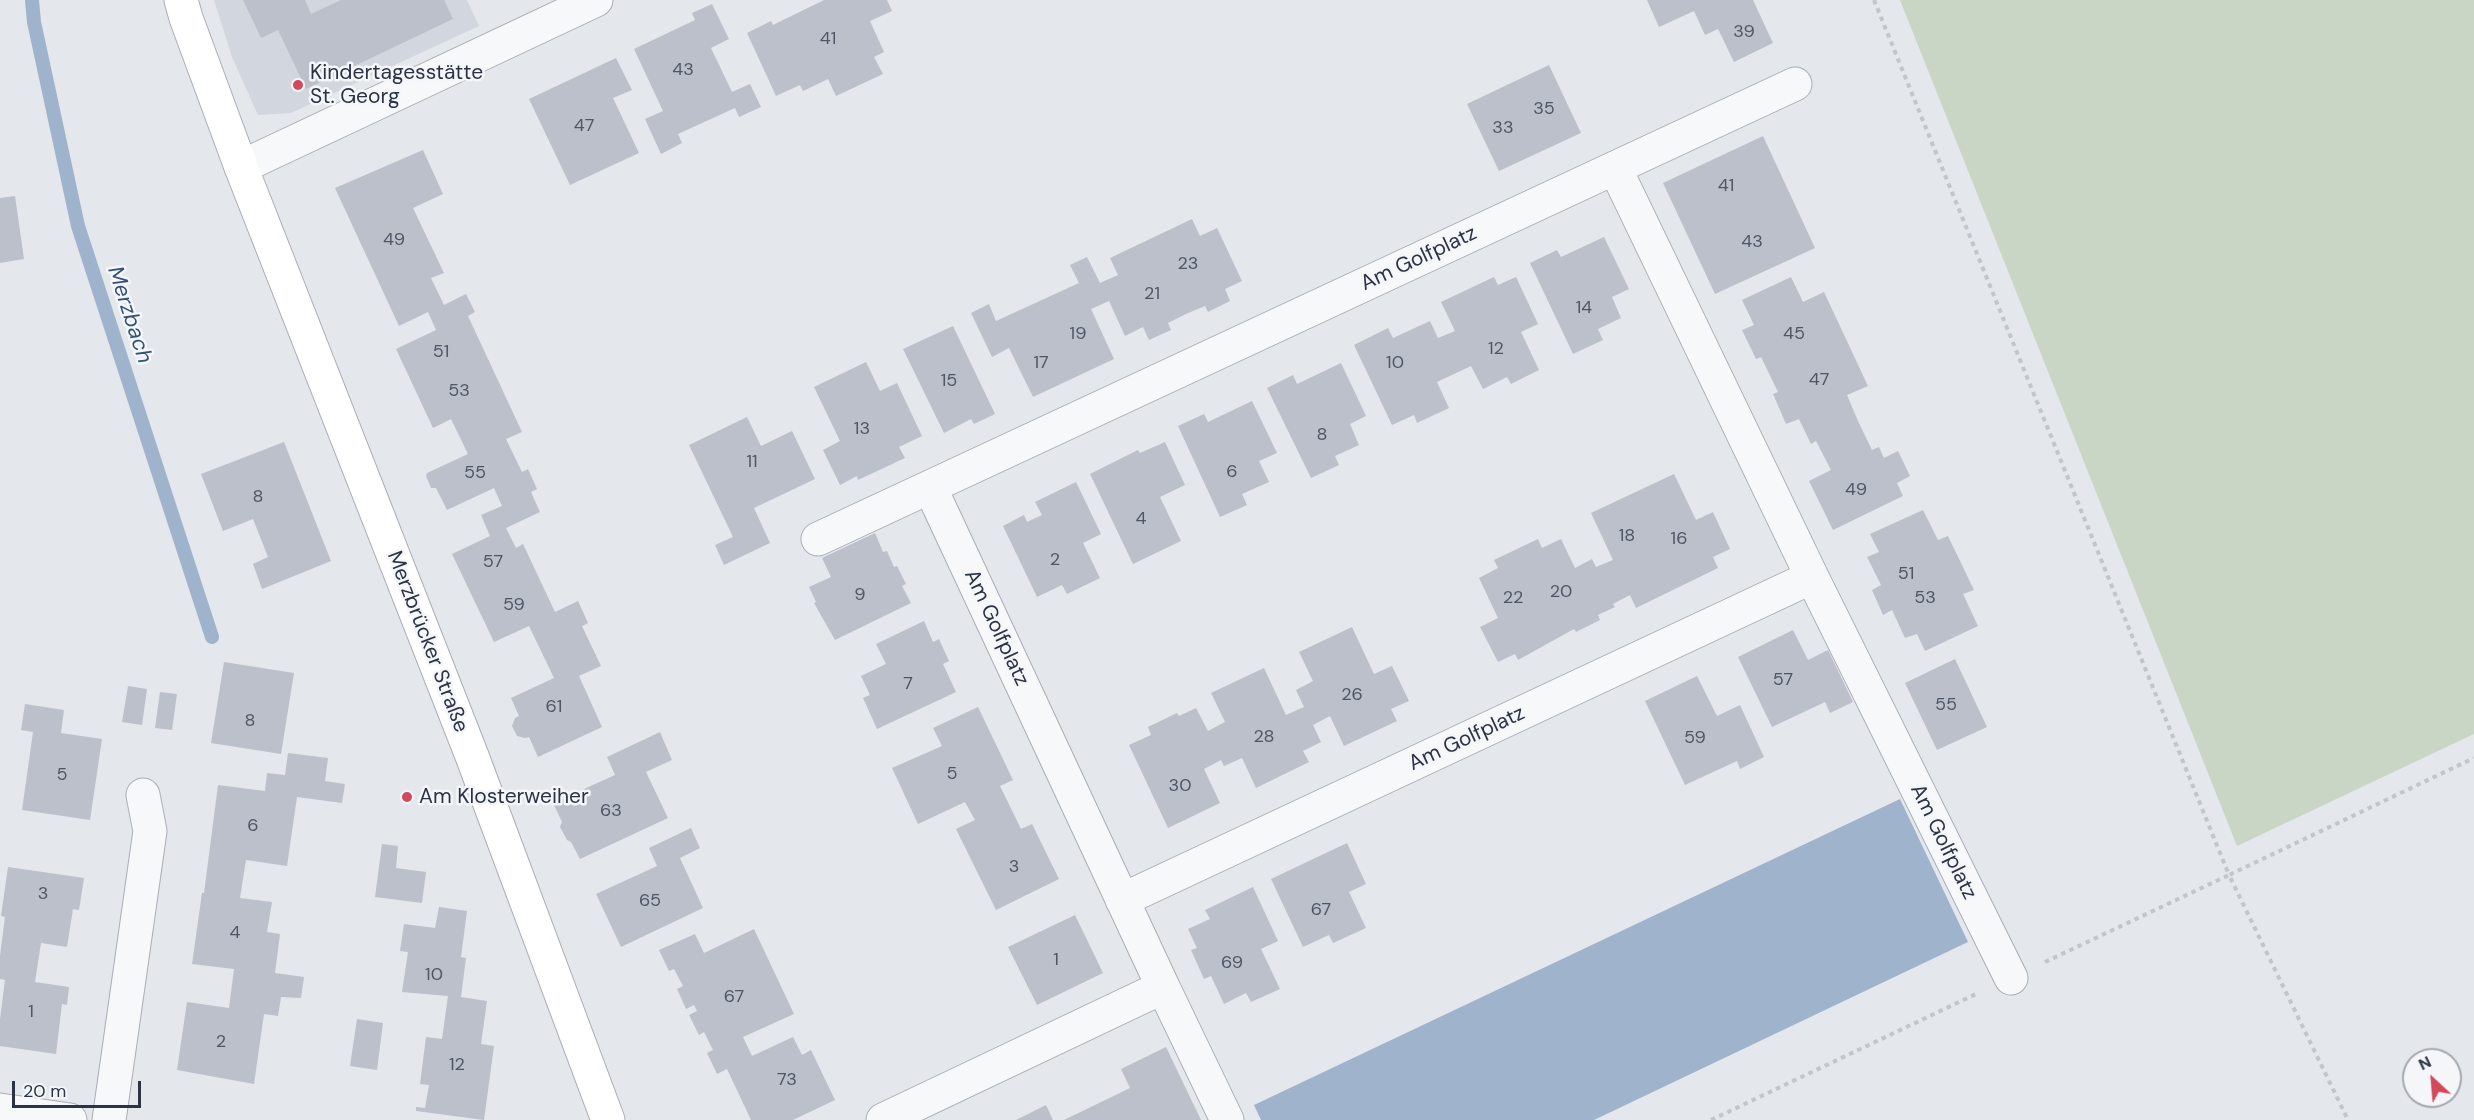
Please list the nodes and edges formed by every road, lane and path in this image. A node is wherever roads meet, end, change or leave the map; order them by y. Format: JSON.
{"nodes":[{"id":1,"x":181,"y":0,"type":"edge"},
{"id":2,"x":596,"y":0,"type":"edge"},
{"id":3,"x":1874,"y":0,"type":"edge"},
{"id":4,"x":1795,"y":84,"type":"dead end"},
{"id":5,"x":241,"y":167,"type":"junction"},
{"id":6,"x":1615,"y":168,"type":"junction"},
{"id":7,"x":930,"y":487,"type":"junction"},
{"id":8,"x":818,"y":539,"type":"dead end"},
{"id":9,"x":1812,"y":577,"type":"junction"},
{"id":10,"x":2474,"y":758,"type":"edge"},
{"id":11,"x":143,"y":795,"type":"dead end"},
{"id":12,"x":2229,"y":875,"type":"junction"},
{"id":13,"x":1122,"y":900,"type":"junction"},
{"id":14,"x":2011,"y":978,"type":"junction"},
{"id":15,"x":1163,"y":987,"type":"junction"},
{"id":16,"x":0,"y":1110,"type":"edge"},
{"id":17,"x":70,"y":1120,"type":"edge"},
{"id":18,"x":109,"y":1120,"type":"edge"},
{"id":19,"x":608,"y":1120,"type":"edge"},
{"id":20,"x":883,"y":1120,"type":"edge"},
{"id":21,"x":1227,"y":1120,"type":"edge"},
{"id":22,"x":1711,"y":1120,"type":"edge"},
{"id":23,"x":2348,"y":1120,"type":"edge"}],
"edges":[{"from":1,"to":5,"type":"street","name":"Merzbrücker Straße"},
{"from":2,"to":5,"type":"street"},
{"from":3,"to":12,"type":"path"},
{"from":4,"to":6,"type":"street","name":"Am Golfplatz"},
{"from":5,"to":19,"type":"street","name":"Merzbrücker Straße"},
{"from":6,"to":7,"type":"street","name":"Am Golfplatz"},
{"from":6,"to":9,"type":"street","name":"Am Golfplatz"},
{"from":7,"to":8,"type":"street","name":"Am Golfplatz"},
{"from":7,"to":13,"type":"street","name":"Am Golfplatz"},
{"from":9,"to":13,"type":"street","name":"Am Golfplatz"},
{"from":9,"to":14,"type":"street","name":"Am Golfplatz"},
{"from":10,"to":12,"type":"path"},
{"from":11,"to":18,"type":"street"},
{"from":12,"to":14,"type":"path"},
{"from":12,"to":23,"type":"path"},
{"from":13,"to":15,"type":"street","name":"Am Golfplatz"},
{"from":14,"to":22,"type":"path"},
{"from":15,"to":20,"type":"street"},
{"from":15,"to":21,"type":"street","name":"Am Golfplatz"},
{"from":16,"to":17,"type":"street"}]}
